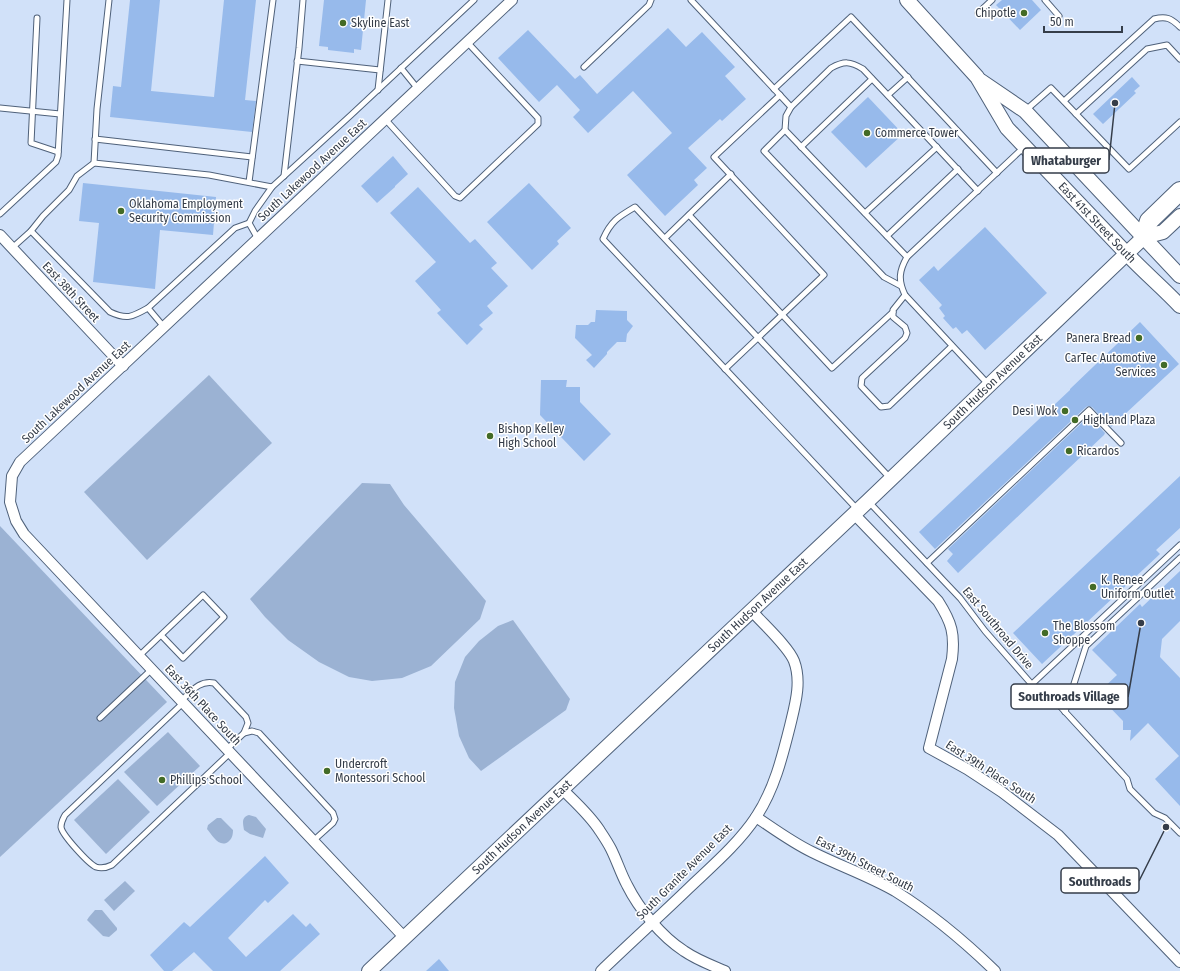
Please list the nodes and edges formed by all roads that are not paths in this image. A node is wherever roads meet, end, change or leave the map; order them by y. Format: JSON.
{"nodes":[{"id":1,"x":67,"y":0,"type":"edge"},
{"id":2,"x":109,"y":0,"type":"edge"},
{"id":3,"x":273,"y":0,"type":"edge"},
{"id":4,"x":303,"y":0,"type":"edge"},
{"id":5,"x":388,"y":0,"type":"edge"},
{"id":6,"x":474,"y":0,"type":"edge"},
{"id":7,"x":512,"y":0,"type":"edge"},
{"id":8,"x":651,"y":0,"type":"edge"},
{"id":9,"x":691,"y":0,"type":"edge"},
{"id":10,"x":907,"y":0,"type":"edge"},
{"id":11,"x":992,"y":0,"type":"edge"},
{"id":12,"x":1045,"y":0,"type":"edge"},
{"id":13,"x":978,"y":13,"type":"dead end"},
{"id":14,"x":1058,"y":16,"type":"dead end"},
{"id":15,"x":37,"y":18,"type":"dead end"},
{"id":16,"x":1180,"y":27,"type":"edge"},
{"id":17,"x":467,"y":42,"type":"junction"},
{"id":18,"x":1180,"y":59,"type":"edge"},
{"id":19,"x":298,"y":61,"type":"junction"},
{"id":20,"x":584,"y":67,"type":"dead end"},
{"id":21,"x":401,"y":68,"type":"junction"},
{"id":22,"x":380,"y":70,"type":"junction"},
{"id":23,"x":908,"y":77,"type":"junction"},
{"id":24,"x":977,"y":77,"type":"junction"},
{"id":25,"x":872,"y":79,"type":"junction"},
{"id":26,"x":418,"y":89,"type":"junction"},
{"id":27,"x":774,"y":89,"type":"junction"},
{"id":28,"x":378,"y":91,"type":"junction"},
{"id":29,"x":780,"y":95,"type":"junction"},
{"id":30,"x":888,"y":95,"type":"junction"},
{"id":31,"x":1064,"y":101,"type":"junction"},
{"id":32,"x":791,"y":107,"type":"junction"},
{"id":33,"x":0,"y":108,"type":"edge"},
{"id":34,"x":1025,"y":111,"type":"junction"},
{"id":35,"x":32,"y":112,"type":"junction"},
{"id":36,"x":60,"y":114,"type":"junction"},
{"id":37,"x":1076,"y":114,"type":"junction"},
{"id":38,"x":385,"y":120,"type":"junction"},
{"id":39,"x":1180,"y":122,"type":"edge"},
{"id":40,"x":785,"y":130,"type":"junction"},
{"id":41,"x":95,"y":139,"type":"junction"},
{"id":42,"x":800,"y":146,"type":"junction"},
{"id":43,"x":1025,"y":146,"type":"junction"},
{"id":44,"x":937,"y":147,"type":"junction"},
{"id":45,"x":58,"y":152,"type":"junction"},
{"id":46,"x":252,"y":158,"type":"junction"},
{"id":47,"x":94,"y":163,"type":"junction"},
{"id":48,"x":958,"y":169,"type":"junction"},
{"id":49,"x":997,"y":172,"type":"junction"},
{"id":50,"x":731,"y":174,"type":"junction"},
{"id":51,"x":284,"y":176,"type":"junction"},
{"id":52,"x":249,"y":182,"type":"junction"},
{"id":53,"x":272,"y":186,"type":"junction"},
{"id":54,"x":978,"y":190,"type":"junction"},
{"id":55,"x":1180,"y":191,"type":"edge"},
{"id":56,"x":865,"y":213,"type":"junction"},
{"id":57,"x":0,"y":214,"type":"edge"},
{"id":58,"x":689,"y":215,"type":"junction"},
{"id":59,"x":1180,"y":216,"type":"edge"},
{"id":60,"x":249,"y":223,"type":"junction"},
{"id":61,"x":32,"y":231,"type":"junction"},
{"id":62,"x":0,"y":235,"type":"edge"},
{"id":63,"x":886,"y":236,"type":"junction"},
{"id":64,"x":1144,"y":237,"type":"junction"},
{"id":65,"x":665,"y":238,"type":"junction"},
{"id":66,"x":258,"y":239,"type":"junction"},
{"id":67,"x":12,"y":248,"type":"junction"},
{"id":68,"x":1127,"y":254,"type":"junction"},
{"id":69,"x":907,"y":257,"type":"junction"},
{"id":70,"x":1179,"y":272,"type":"edge"},
{"id":71,"x":901,"y":286,"type":"junction"},
{"id":72,"x":905,"y":295,"type":"junction"},
{"id":73,"x":1180,"y":306,"type":"edge"},
{"id":74,"x":148,"y":308,"type":"junction"},
{"id":75,"x":893,"y":312,"type":"junction"},
{"id":76,"x":782,"y":315,"type":"junction"},
{"id":77,"x":164,"y":327,"type":"junction"},
{"id":78,"x":758,"y":338,"type":"junction"},
{"id":79,"x":952,"y":346,"type":"junction"},
{"id":80,"x":123,"y":366,"type":"junction"},
{"id":81,"x":725,"y":369,"type":"junction"},
{"id":82,"x":989,"y":385,"type":"junction"},
{"id":83,"x":1121,"y":443,"type":"dead end"},
{"id":84,"x":12,"y":476,"type":"joint"},
{"id":85,"x":891,"y":479,"type":"junction"},
{"id":86,"x":860,"y":508,"type":"junction"},
{"id":87,"x":1180,"y":545,"type":"edge"},
{"id":88,"x":1180,"y":558,"type":"edge"},
{"id":89,"x":927,"y":563,"type":"junction"},
{"id":90,"x":751,"y":610,"type":"junction"},
{"id":91,"x":161,"y":635,"type":"junction"},
{"id":92,"x":139,"y":656,"type":"junction"},
{"id":93,"x":152,"y":669,"type":"junction"},
{"id":94,"x":1032,"y":684,"type":"junction"},
{"id":95,"x":182,"y":702,"type":"junction"},
{"id":96,"x":1064,"y":712,"type":"junction"},
{"id":97,"x":100,"y":718,"type":"dead end"},
{"id":98,"x":244,"y":733,"type":"junction"},
{"id":99,"x":229,"y":751,"type":"junction"},
{"id":100,"x":562,"y":788,"type":"junction"},
{"id":101,"x":756,"y":817,"type":"junction"},
{"id":102,"x":1180,"y":833,"type":"edge"},
{"id":103,"x":313,"y":841,"type":"junction"},
{"id":104,"x":653,"y":922,"type":"junction"},
{"id":105,"x":404,"y":938,"type":"junction"},
{"id":106,"x":1180,"y":962,"type":"edge"},
{"id":107,"x":369,"y":971,"type":"edge"},
{"id":108,"x":601,"y":971,"type":"edge"},
{"id":109,"x":725,"y":971,"type":"edge"},
{"id":110,"x":995,"y":971,"type":"edge"}],
"edges":[{"from":1,"to":36,"type":"lane"},
{"from":2,"to":41,"type":"lane"},
{"from":3,"to":46,"type":"lane"},
{"from":4,"to":19,"type":"lane"},
{"from":5,"to":22,"type":"lane"},
{"from":6,"to":21,"type":"lane"},
{"from":7,"to":17,"type":"street","name":"South Lakewood Avenue East"},
{"from":8,"to":20,"type":"lane"},
{"from":9,"to":27,"type":"lane"},
{"from":10,"to":24,"type":"street","name":"East 41st Street South"},
{"from":11,"to":13,"type":"lane"},
{"from":12,"to":14,"type":"lane"},
{"from":15,"to":35,"type":"lane"},
{"from":16,"to":31,"type":"lane"},
{"from":17,"to":26,"type":"street","name":"South Lakewood Avenue East"},
{"from":17,"to":38,"type":"lane"},
{"from":18,"to":37,"type":"lane"},
{"from":19,"to":22,"type":"lane"},
{"from":19,"to":51,"type":"lane"},
{"from":21,"to":26,"type":"lane"},
{"from":21,"to":28,"type":"lane"},
{"from":22,"to":28,"type":"lane"},
{"from":23,"to":27,"type":"lane"},
{"from":23,"to":30,"type":"lane"},
{"from":23,"to":49,"type":"lane"},
{"from":24,"to":34,"type":"street","name":"East 41st Street South"},
{"from":24,"to":43,"type":"street","name":"East 41st Street South"},
{"from":25,"to":30,"type":"lane"},
{"from":25,"to":32,"type":"lane"},
{"from":25,"to":42,"type":"lane"},
{"from":26,"to":38,"type":"street","name":"South Lakewood Avenue East"},
{"from":27,"to":29,"type":"lane"},
{"from":28,"to":51,"type":"lane"},
{"from":29,"to":32,"type":"lane"},
{"from":29,"to":50,"type":"lane"},
{"from":30,"to":44,"type":"lane"},
{"from":31,"to":34,"type":"lane"},
{"from":31,"to":37,"type":"lane"},
{"from":32,"to":40,"type":"lane"},
{"from":33,"to":35,"type":"lane"},
{"from":34,"to":64,"type":"street","name":"East 41st Street South"},
{"from":35,"to":36,"type":"lane"},
{"from":35,"to":45,"type":"lane"},
{"from":36,"to":45,"type":"lane"},
{"from":37,"to":39,"type":"lane"},
{"from":38,"to":66,"type":"street","name":"South Lakewood Avenue East"},
{"from":40,"to":42,"type":"lane"},
{"from":40,"to":71,"type":"lane"},
{"from":41,"to":46,"type":"lane"},
{"from":41,"to":47,"type":"lane"},
{"from":42,"to":56,"type":"lane"},
{"from":43,"to":49,"type":"lane"},
{"from":43,"to":68,"type":"street","name":"East 41st Street South"},
{"from":44,"to":48,"type":"lane"},
{"from":44,"to":56,"type":"lane"},
{"from":45,"to":57,"type":"lane"},
{"from":46,"to":52,"type":"lane"},
{"from":47,"to":52,"type":"lane"},
{"from":47,"to":61,"type":"lane"},
{"from":48,"to":54,"type":"lane"},
{"from":48,"to":63,"type":"lane"},
{"from":49,"to":54,"type":"lane"},
{"from":50,"to":58,"type":"lane"},
{"from":50,"to":76,"type":"lane"},
{"from":51,"to":53,"type":"lane"},
{"from":52,"to":53,"type":"lane"},
{"from":53,"to":60,"type":"lane"},
{"from":54,"to":69,"type":"lane"},
{"from":55,"to":64,"type":"highway"},
{"from":56,"to":63,"type":"lane"},
{"from":58,"to":65,"type":"lane"},
{"from":58,"to":76,"type":"lane"},
{"from":59,"to":64,"type":"street"},
{"from":60,"to":66,"type":"lane"},
{"from":60,"to":74,"type":"lane"},
{"from":61,"to":67,"type":"lane"},
{"from":61,"to":74,"type":"lane"},
{"from":62,"to":67,"type":"street","name":"East 38th Street"},
{"from":63,"to":69,"type":"lane"},
{"from":64,"to":68,"type":"street","name":"South Hudson Avenue East"},
{"from":64,"to":70,"type":"street","name":"East 41st Street South"},
{"from":65,"to":78,"type":"lane"},
{"from":65,"to":81,"type":"lane","name":"East Southroad Drive"},
{"from":66,"to":77,"type":"street","name":"South Lakewood Avenue East"},
{"from":67,"to":80,"type":"street","name":"East 38th Street"},
{"from":68,"to":73,"type":"street","name":"East 41st Street South"},
{"from":68,"to":82,"type":"street","name":"South Hudson Avenue East"},
{"from":69,"to":71,"type":"lane"},
{"from":71,"to":72,"type":"lane"},
{"from":72,"to":75,"type":"lane"},
{"from":72,"to":79,"type":"lane"},
{"from":74,"to":77,"type":"lane"},
{"from":75,"to":76,"type":"lane"},
{"from":75,"to":79,"type":"lane"},
{"from":76,"to":78,"type":"lane"},
{"from":77,"to":80,"type":"street","name":"South Lakewood Avenue East"},
{"from":78,"to":81,"type":"lane"},
{"from":78,"to":85,"type":"lane"},
{"from":79,"to":82,"type":"lane"},
{"from":80,"to":84,"type":"street","name":"South Lakewood Avenue East"},
{"from":81,"to":86,"type":"lane","name":"East Southroad Drive"},
{"from":82,"to":85,"type":"street","name":"South Hudson Avenue East"},
{"from":83,"to":89,"type":"lane"},
{"from":84,"to":92,"type":"street","name":"East 36th Place South"},
{"from":85,"to":86,"type":"street","name":"South Hudson Avenue East"},
{"from":86,"to":89,"type":"lane","name":"East Southroad Drive"},
{"from":86,"to":90,"type":"street","name":"South Hudson Avenue East"},
{"from":86,"to":106,"type":"street","name":"East 39th Place South"},
{"from":87,"to":94,"type":"lane"},
{"from":88,"to":96,"type":"lane"},
{"from":89,"to":94,"type":"lane","name":"East Southroad Drive"},
{"from":90,"to":100,"type":"street","name":"South Hudson Avenue East"},
{"from":90,"to":101,"type":"street","name":"South Granite Avenue East"},
{"from":91,"to":91,"type":"lane"},
{"from":91,"to":92,"type":"lane"},
{"from":92,"to":93,"type":"street","name":"East 36th Place South"},
{"from":93,"to":95,"type":"street","name":"East 36th Place South"},
{"from":93,"to":97,"type":"lane"},
{"from":94,"to":96,"type":"lane","name":"East Southroad Drive"},
{"from":95,"to":98,"type":"lane"},
{"from":95,"to":99,"type":"street","name":"East 36th Place South"},
{"from":95,"to":99,"type":"lane"},
{"from":96,"to":102,"type":"lane","name":"East Southroad Drive"},
{"from":98,"to":99,"type":"lane"},
{"from":98,"to":103,"type":"lane"},
{"from":99,"to":103,"type":"street","name":"East 36th Place South"},
{"from":100,"to":104,"type":"street"},
{"from":100,"to":105,"type":"street","name":"South Hudson Avenue East"},
{"from":101,"to":104,"type":"street","name":"South Granite Avenue East"},
{"from":101,"to":110,"type":"street","name":"East 39th Street South"},
{"from":103,"to":105,"type":"street","name":"East 36th Place South"},
{"from":104,"to":108,"type":"street","name":"South Granite Avenue East"},
{"from":104,"to":109,"type":"street"},
{"from":105,"to":107,"type":"street","name":"South Hudson Avenue East"}]}
